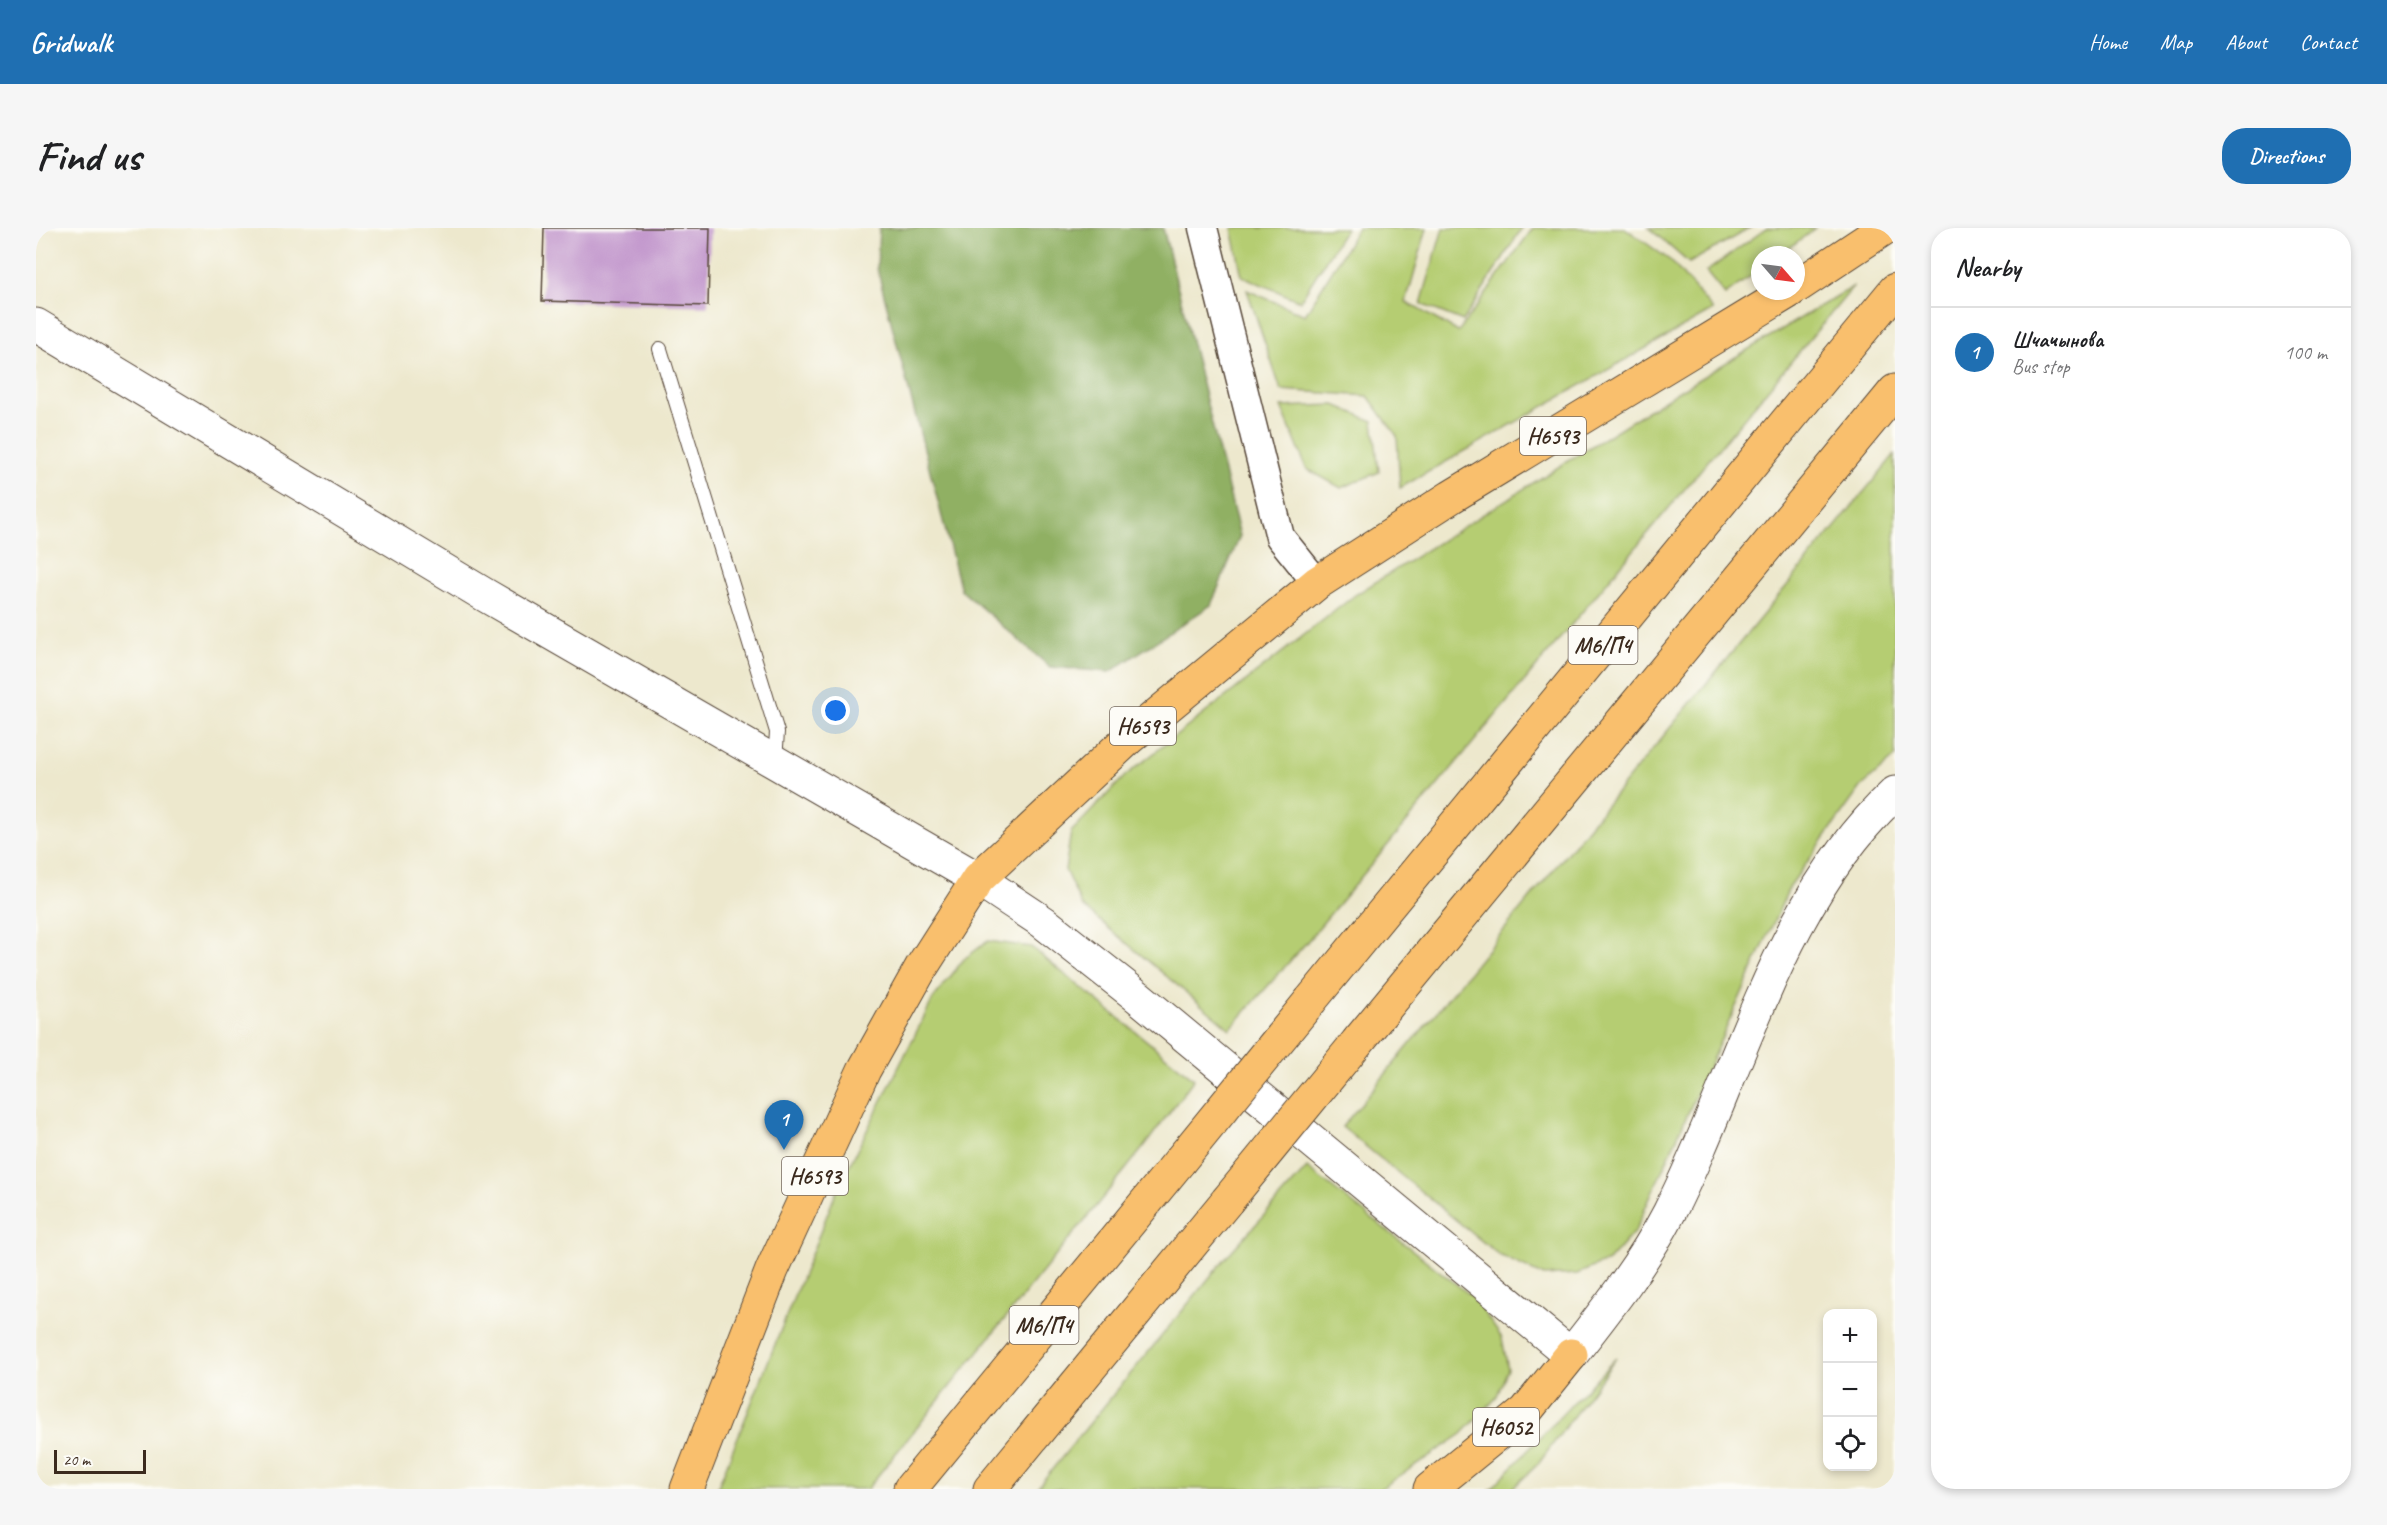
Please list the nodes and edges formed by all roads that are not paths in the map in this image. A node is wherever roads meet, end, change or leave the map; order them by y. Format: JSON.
{"nodes":[{"id":1,"x":1203,"y":228,"type":"edge"},
{"id":2,"x":1885,"y":228,"type":"edge"},
{"id":3,"x":1805,"y":281,"type":"edge"},
{"id":4,"x":1895,"y":290,"type":"edge"},
{"id":5,"x":1775,"y":300,"type":"edge"},
{"id":6,"x":36,"y":325,"type":"edge"},
{"id":7,"x":660,"y":349,"type":"dead end"},
{"id":8,"x":1895,"y":391,"type":"edge"},
{"id":9,"x":1317,"y":583,"type":"junction"},
{"id":10,"x":775,"y":764,"type":"junction"},
{"id":11,"x":1895,"y":793,"type":"edge"},
{"id":12,"x":978,"y":879,"type":"junction"},
{"id":13,"x":1571,"y":1355,"type":"junction"},
{"id":14,"x":687,"y":1489,"type":"edge"},
{"id":15,"x":910,"y":1489,"type":"edge"},
{"id":16,"x":990,"y":1489,"type":"edge"},
{"id":17,"x":1430,"y":1489,"type":"edge"}],
"edges":[{"from":1,"to":9,"type":"street"},
{"from":2,"to":3,"type":"highway"},
{"from":4,"to":15,"type":"highway","number":"М6/П4","bridge":true},
{"from":5,"to":9,"type":"highway","number":"Н6593"},
{"from":6,"to":10,"type":"street"},
{"from":7,"to":10,"type":"lane"},
{"from":8,"to":16,"type":"highway","number":"М6/П4","bridge":true},
{"from":9,"to":12,"type":"highway","number":"Н6593"},
{"from":10,"to":12,"type":"street"},
{"from":11,"to":13,"type":"street","number":"Н6052"},
{"from":12,"to":13,"type":"street"},
{"from":12,"to":14,"type":"highway","number":"Н6593"},
{"from":13,"to":17,"type":"highway","number":"Н6052"}]}
